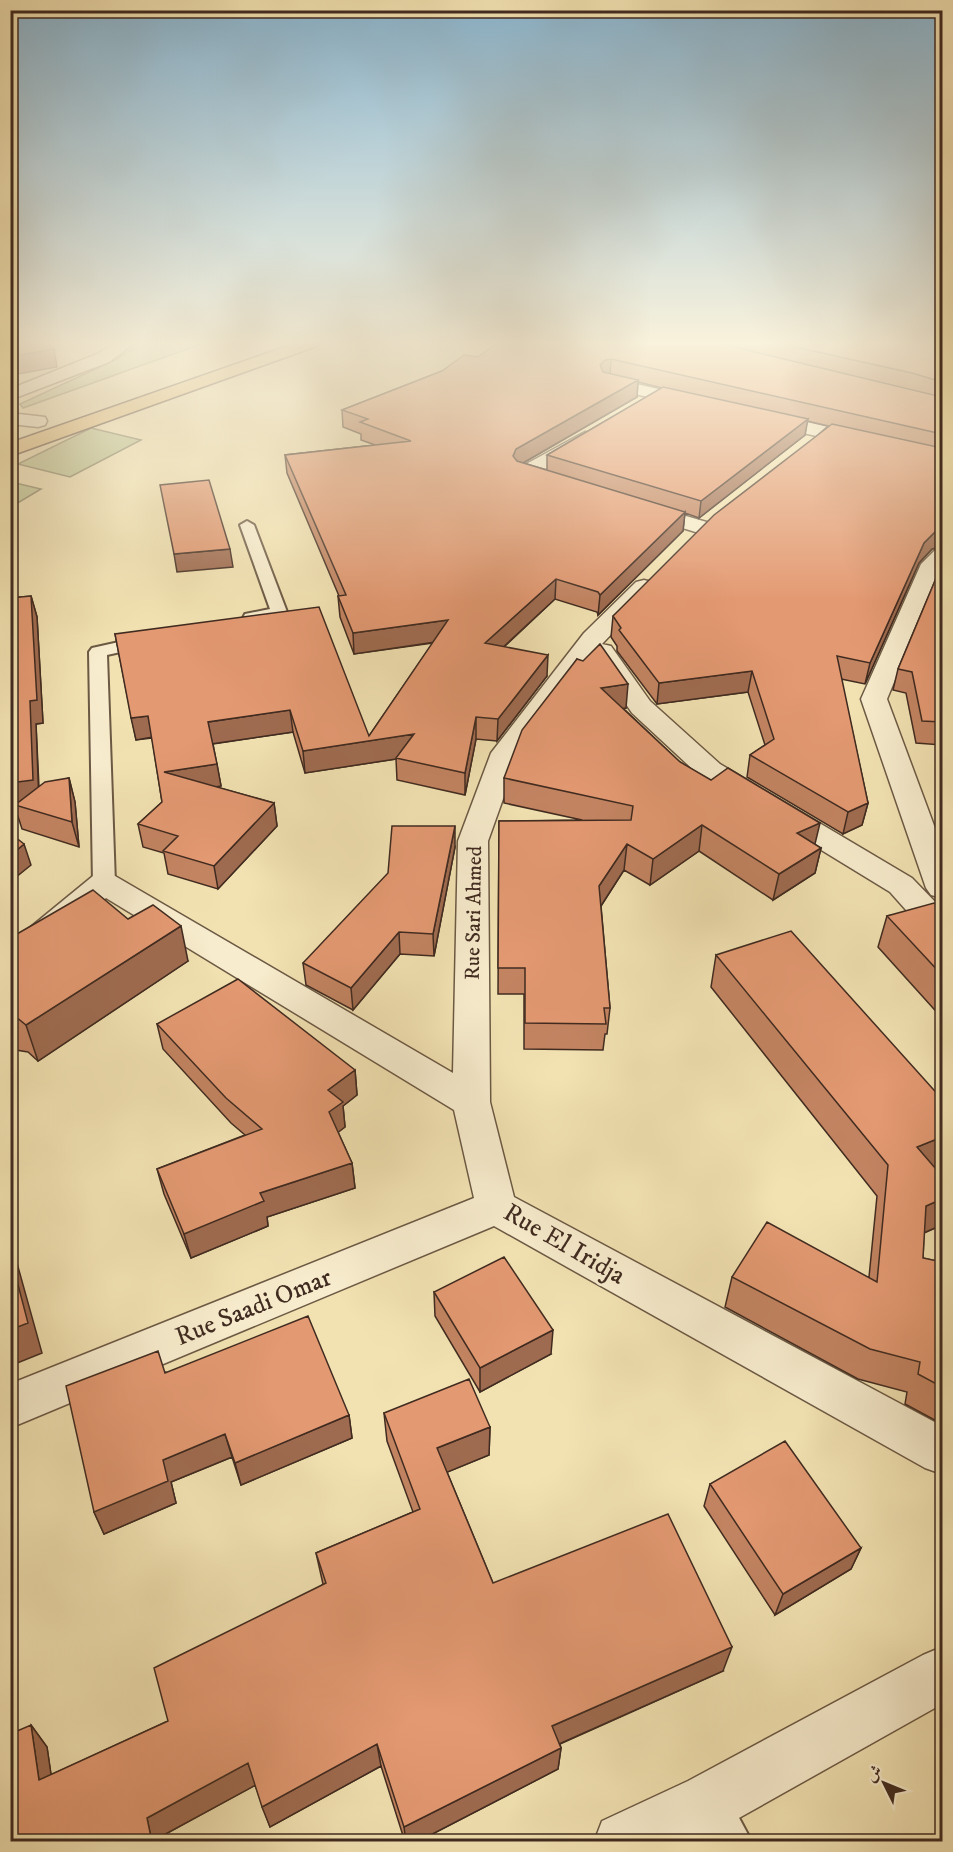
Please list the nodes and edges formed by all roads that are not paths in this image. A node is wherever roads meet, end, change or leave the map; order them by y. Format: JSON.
{"nodes":[{"id":1,"x":68,"y":429,"type":"edge"},
{"id":2,"x":814,"y":429,"type":"edge"},
{"id":3,"x":597,"y":430,"type":"edge"},
{"id":4,"x":825,"y":432,"type":"junction"},
{"id":5,"x":10,"y":450,"type":"edge"},
{"id":6,"x":798,"y":454,"type":"edge"},
{"id":7,"x":942,"y":459,"type":"edge"},
{"id":8,"x":569,"y":487,"type":"edge"},
{"id":9,"x":624,"y":504,"type":"edge"},
{"id":10,"x":726,"y":511,"type":"edge"},
{"id":11,"x":247,"y":525,"type":"dead end"},
{"id":12,"x":942,"y":556,"type":"edge"},
{"id":13,"x":660,"y":571,"type":"edge"},
{"id":14,"x":234,"y":622,"type":"edge"},
{"id":15,"x":166,"y":637,"type":"edge"},
{"id":16,"x":593,"y":638,"type":"junction"},
{"id":17,"x":104,"y":883,"type":"junction"},
{"id":18,"x":942,"y":888,"type":"edge"},
{"id":19,"x":942,"y":929,"type":"edge"},
{"id":20,"x":10,"y":963,"type":"edge"},
{"id":21,"x":471,"y":1102,"type":"junction"},
{"id":22,"x":496,"y":1207,"type":"junction"},
{"id":23,"x":10,"y":1406,"type":"edge"},
{"id":24,"x":942,"y":1451,"type":"edge"},
{"id":25,"x":942,"y":1674,"type":"edge"},
{"id":26,"x":721,"y":1822,"type":"edge"},
{"id":27,"x":623,"y":1842,"type":"edge"}],
"edges":[{"from":1,"to":5,"type":"highway"},
{"from":2,"to":4,"type":"street"},
{"from":3,"to":8,"type":"street"},
{"from":4,"to":6,"type":"street"},
{"from":4,"to":7,"type":"street"},
{"from":9,"to":10,"type":"street"},
{"from":11,"to":14,"type":"lane"},
{"from":12,"to":18,"type":"street"},
{"from":13,"to":16,"type":"street","name":"Rue Sari Ahmed"},
{"from":15,"to":17,"type":"lane"},
{"from":16,"to":19,"type":"street"},
{"from":16,"to":21,"type":"street","name":"Rue Sari Ahmed"},
{"from":17,"to":20,"type":"street"},
{"from":17,"to":21,"type":"street"},
{"from":21,"to":22,"type":"street","name":"Rue El Iridja"},
{"from":22,"to":23,"type":"street","name":"Rue Saadi Omar"},
{"from":22,"to":24,"type":"street","name":"Rue El Iridja"},
{"from":25,"to":26,"type":"street"},
{"from":26,"to":27,"type":"street"}]}
